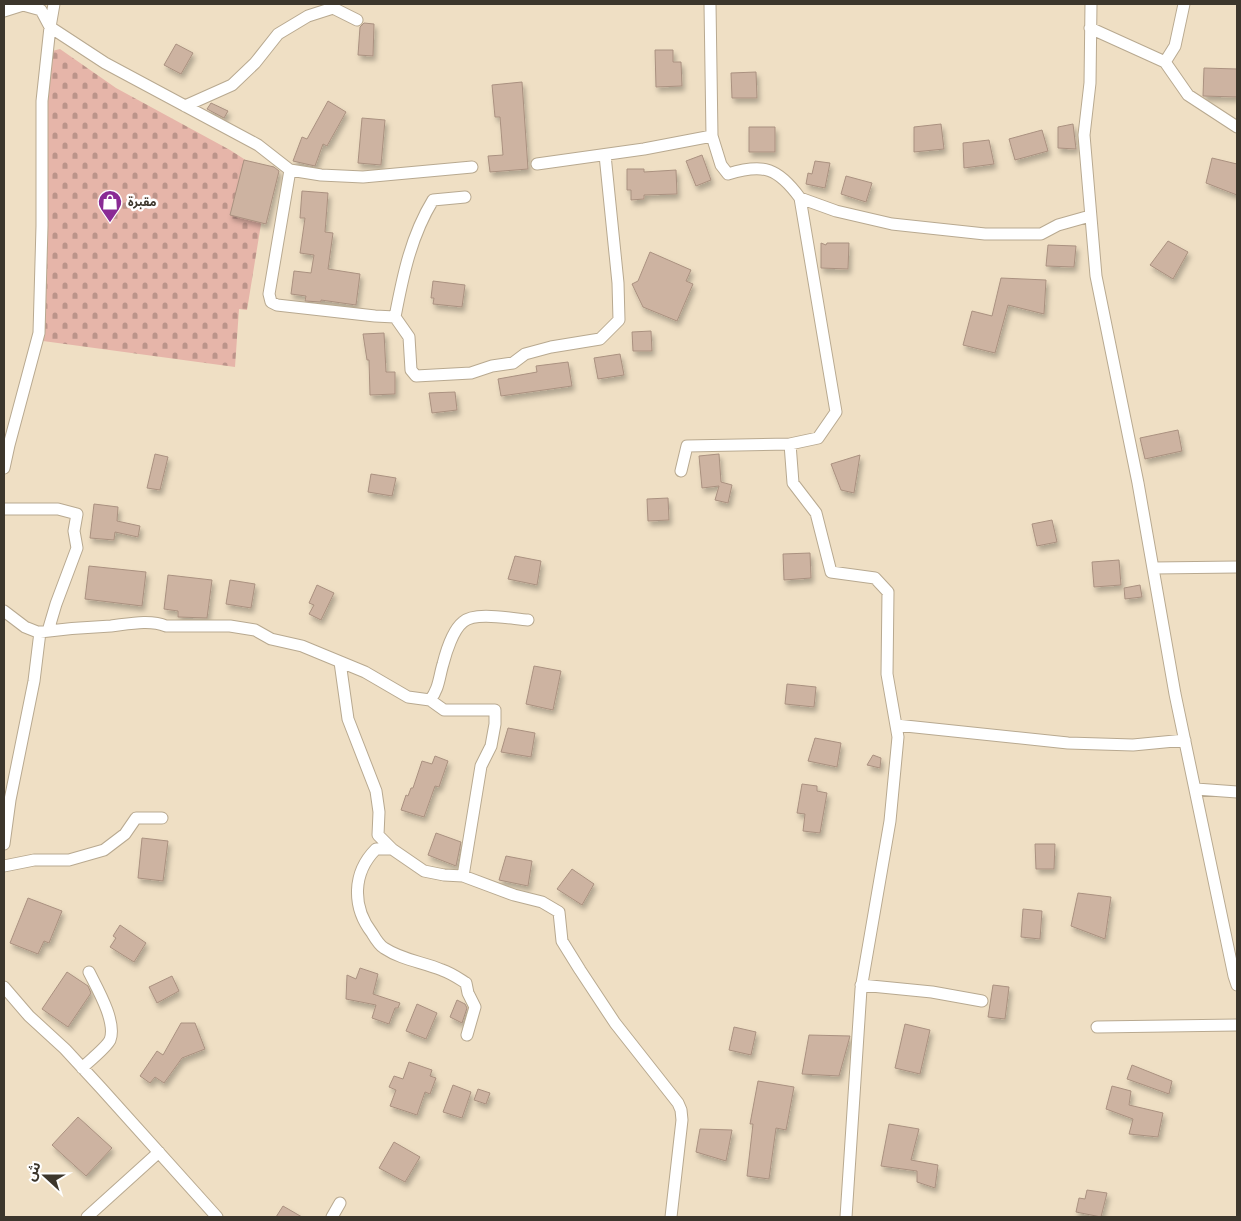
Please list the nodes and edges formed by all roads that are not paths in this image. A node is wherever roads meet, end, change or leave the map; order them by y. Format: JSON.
{"nodes":[{"id":1,"x":23,"y":4,"type":"edge"},
{"id":2,"x":54,"y":4,"type":"edge"},
{"id":3,"x":710,"y":4,"type":"edge"},
{"id":4,"x":1091,"y":4,"type":"edge"},
{"id":5,"x":1184,"y":4,"type":"edge"},
{"id":6,"x":4,"y":11,"type":"edge"},
{"id":7,"x":357,"y":20,"type":"dead end"},
{"id":8,"x":50,"y":27,"type":"junction"},
{"id":9,"x":1090,"y":28,"type":"junction"},
{"id":10,"x":1165,"y":62,"type":"junction"},
{"id":11,"x":185,"y":106,"type":"junction"},
{"id":12,"x":1237,"y":127,"type":"edge"},
{"id":13,"x":712,"y":136,"type":"junction"},
{"id":14,"x":605,"y":155,"type":"junction"},
{"id":15,"x":537,"y":164,"type":"dead end"},
{"id":16,"x":472,"y":167,"type":"dead end"},
{"id":17,"x":290,"y":170,"type":"junction"},
{"id":18,"x":465,"y":197,"type":"dead end"},
{"id":19,"x":800,"y":198,"type":"junction"},
{"id":20,"x":1090,"y":216,"type":"junction"},
{"id":21,"x":395,"y":317,"type":"junction"},
{"id":22,"x":790,"y":444,"type":"junction"},
{"id":23,"x":4,"y":468,"type":"edge"},
{"id":24,"x":681,"y":471,"type":"dead end"},
{"id":25,"x":4,"y":509,"type":"edge"},
{"id":26,"x":1237,"y":567,"type":"edge"},
{"id":27,"x":1154,"y":568,"type":"junction"},
{"id":28,"x":4,"y":611,"type":"edge"},
{"id":29,"x":528,"y":620,"type":"dead end"},
{"id":30,"x":44,"y":631,"type":"junction"},
{"id":31,"x":340,"y":662,"type":"junction"},
{"id":32,"x":430,"y":700,"type":"junction"},
{"id":33,"x":896,"y":725,"type":"junction"},
{"id":34,"x":1185,"y":740,"type":"junction"},
{"id":35,"x":1196,"y":789,"type":"junction"},
{"id":36,"x":1237,"y":792,"type":"edge"},
{"id":37,"x":162,"y":818,"type":"dead end"},
{"id":38,"x":4,"y":844,"type":"edge"},
{"id":39,"x":392,"y":849,"type":"junction"},
{"id":40,"x":4,"y":866,"type":"edge"},
{"id":41,"x":463,"y":876,"type":"junction"},
{"id":42,"x":89,"y":972,"type":"dead end"},
{"id":43,"x":1236,"y":979,"type":"edge"},
{"id":44,"x":861,"y":985,"type":"junction"},
{"id":45,"x":4,"y":987,"type":"edge"},
{"id":46,"x":982,"y":1002,"type":"dead end"},
{"id":47,"x":1237,"y":1025,"type":"edge"},
{"id":48,"x":1097,"y":1027,"type":"dead end"},
{"id":49,"x":467,"y":1035,"type":"dead end"},
{"id":50,"x":82,"y":1068,"type":"junction"},
{"id":51,"x":159,"y":1152,"type":"junction"},
{"id":52,"x":340,"y":1203,"type":"dead end"},
{"id":53,"x":88,"y":1217,"type":"edge"},
{"id":54,"x":218,"y":1217,"type":"edge"},
{"id":55,"x":332,"y":1217,"type":"edge"},
{"id":56,"x":671,"y":1217,"type":"edge"},
{"id":57,"x":846,"y":1217,"type":"edge"}],
"edges":[{"from":1,"to":6,"type":"street"},
{"from":1,"to":8,"type":"street"},
{"from":2,"to":8,"type":"street"},
{"from":3,"to":13,"type":"street"},
{"from":4,"to":9,"type":"street"},
{"from":5,"to":10,"type":"street"},
{"from":7,"to":11,"type":"street"},
{"from":8,"to":11,"type":"street"},
{"from":8,"to":23,"type":"street"},
{"from":9,"to":10,"type":"street"},
{"from":9,"to":20,"type":"street"},
{"from":10,"to":12,"type":"street"},
{"from":11,"to":17,"type":"street"},
{"from":13,"to":14,"type":"street"},
{"from":13,"to":19,"type":"street"},
{"from":14,"to":15,"type":"street"},
{"from":14,"to":21,"type":"street"},
{"from":16,"to":17,"type":"street"},
{"from":17,"to":21,"type":"street"},
{"from":18,"to":21,"type":"street"},
{"from":19,"to":20,"type":"street"},
{"from":19,"to":22,"type":"street"},
{"from":20,"to":27,"type":"street"},
{"from":22,"to":24,"type":"street"},
{"from":22,"to":33,"type":"street"},
{"from":25,"to":30,"type":"street"},
{"from":26,"to":27,"type":"street"},
{"from":27,"to":34,"type":"street"},
{"from":28,"to":30,"type":"street"},
{"from":29,"to":32,"type":"street"},
{"from":30,"to":31,"type":"street"},
{"from":30,"to":38,"type":"street"},
{"from":31,"to":32,"type":"street"},
{"from":31,"to":39,"type":"street"},
{"from":32,"to":41,"type":"street"},
{"from":33,"to":34,"type":"street"},
{"from":33,"to":44,"type":"street"},
{"from":34,"to":35,"type":"street"},
{"from":35,"to":36,"type":"street"},
{"from":35,"to":43,"type":"street"},
{"from":37,"to":40,"type":"street"},
{"from":39,"to":41,"type":"street"},
{"from":39,"to":49,"type":"street"},
{"from":41,"to":56,"type":"street"},
{"from":42,"to":50,"type":"street"},
{"from":44,"to":46,"type":"street"},
{"from":44,"to":57,"type":"street"},
{"from":45,"to":50,"type":"street"},
{"from":47,"to":48,"type":"street"},
{"from":50,"to":51,"type":"street"},
{"from":51,"to":53,"type":"street"},
{"from":51,"to":54,"type":"street"},
{"from":52,"to":55,"type":"street"}]}
